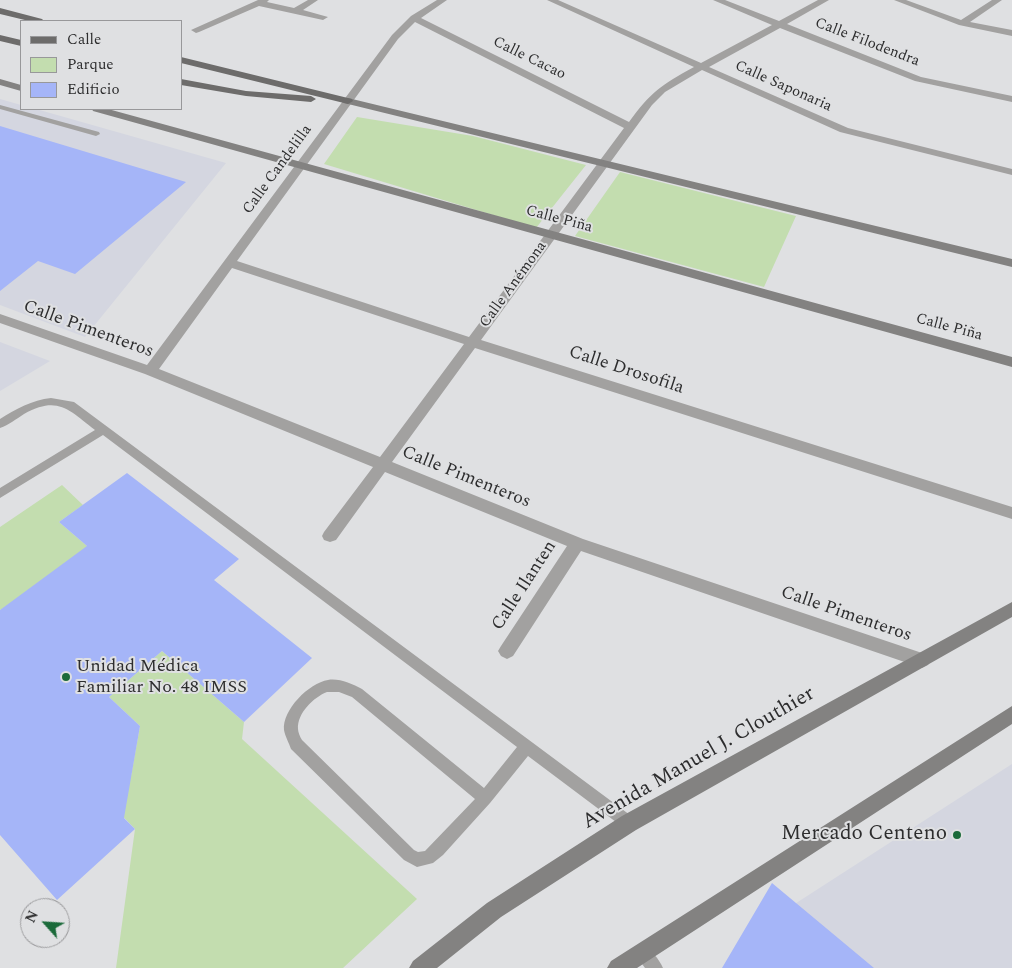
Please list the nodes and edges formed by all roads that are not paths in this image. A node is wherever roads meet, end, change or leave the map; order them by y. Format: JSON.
{"nodes":[{"id":1,"x":314,"y":0,"type":"edge"},
{"id":2,"x":443,"y":0,"type":"edge"},
{"id":3,"x":552,"y":0,"type":"edge"},
{"id":4,"x":717,"y":0,"type":"edge"},
{"id":5,"x":825,"y":0,"type":"edge"},
{"id":6,"x":898,"y":0,"type":"edge"},
{"id":7,"x":998,"y":0,"type":"edge"},
{"id":8,"x":261,"y":2,"type":"edge"},
{"id":9,"x":0,"y":11,"type":"edge"},
{"id":10,"x":295,"y":11,"type":"junction"},
{"id":11,"x":323,"y":17,"type":"dead end"},
{"id":12,"x":414,"y":18,"type":"junction"},
{"id":13,"x":35,"y":20,"type":"edge"},
{"id":14,"x":962,"y":23,"type":"junction"},
{"id":15,"x":779,"y":25,"type":"junction"},
{"id":16,"x":196,"y":30,"type":"dead end"},
{"id":17,"x":1012,"y":33,"type":"edge"},
{"id":18,"x":0,"y":38,"type":"edge"},
{"id":19,"x":20,"y":43,"type":"edge"},
{"id":20,"x":182,"y":60,"type":"edge"},
{"id":21,"x":701,"y":67,"type":"junction"},
{"id":22,"x":0,"y":82,"type":"edge"},
{"id":23,"x":182,"y":82,"type":"edge"},
{"id":24,"x":20,"y":88,"type":"edge"},
{"id":25,"x":1012,"y":99,"type":"edge"},
{"id":26,"x":348,"y":101,"type":"junction"},
{"id":27,"x":0,"y":107,"type":"edge"},
{"id":28,"x":101,"y":110,"type":"edge"},
{"id":29,"x":630,"y":126,"type":"junction"},
{"id":30,"x":96,"y":134,"type":"dead end"},
{"id":31,"x":603,"y":163,"type":"junction"},
{"id":32,"x":301,"y":165,"type":"junction"},
{"id":33,"x":1012,"y":172,"type":"edge"},
{"id":34,"x":551,"y":235,"type":"junction"},
{"id":35,"x":230,"y":263,"type":"junction"},
{"id":36,"x":1012,"y":263,"type":"edge"},
{"id":37,"x":0,"y":318,"type":"edge"},
{"id":38,"x":472,"y":342,"type":"junction"},
{"id":39,"x":1012,"y":362,"type":"edge"},
{"id":40,"x":150,"y":371,"type":"junction"},
{"id":41,"x":0,"y":424,"type":"edge"},
{"id":42,"x":103,"y":430,"type":"junction"},
{"id":43,"x":383,"y":465,"type":"junction"},
{"id":44,"x":0,"y":494,"type":"edge"},
{"id":45,"x":1012,"y":513,"type":"edge"},
{"id":46,"x":330,"y":536,"type":"dead end"},
{"id":47,"x":576,"y":543,"type":"junction"},
{"id":48,"x":1012,"y":609,"type":"edge"},
{"id":49,"x":507,"y":651,"type":"dead end"},
{"id":50,"x":922,"y":660,"type":"junction"},
{"id":51,"x":1012,"y":714,"type":"edge"},
{"id":52,"x":526,"y":747,"type":"junction"},
{"id":53,"x":484,"y":798,"type":"junction"},
{"id":54,"x":629,"y":823,"type":"junction"},
{"id":55,"x":642,"y":953,"type":"junction"},
{"id":56,"x":420,"y":968,"type":"edge"},
{"id":57,"x":618,"y":968,"type":"edge"},
{"id":58,"x":655,"y":968,"type":"edge"}],
"edges":[{"from":1,"to":10,"type":"street"},
{"from":2,"to":12,"type":"street","name":"Calle Candelilla"},
{"from":3,"to":21,"type":"street","name":"Calle Saponaria"},
{"from":4,"to":15,"type":"street","name":"Calle Filodendra"},
{"from":5,"to":15,"type":"street","name":"Calle Anémona"},
{"from":6,"to":14,"type":"street"},
{"from":7,"to":14,"type":"street"},
{"from":8,"to":10,"type":"street"},
{"from":8,"to":16,"type":"street"},
{"from":9,"to":13,"type":"main road"},
{"from":10,"to":11,"type":"street"},
{"from":12,"to":26,"type":"street","name":"Calle Candelilla"},
{"from":12,"to":29,"type":"street","name":"Calle Cacao"},
{"from":14,"to":17,"type":"street"},
{"from":15,"to":21,"type":"street","name":"Calle Anémona"},
{"from":15,"to":25,"type":"street","name":"Calle Filodendra"},
{"from":18,"to":19,"type":"main road"},
{"from":20,"to":26,"type":"main road"},
{"from":21,"to":29,"type":"street","name":"Calle Anémona"},
{"from":21,"to":33,"type":"street","name":"Calle Saponaria"},
{"from":22,"to":24,"type":"main road"},
{"from":23,"to":26,"type":"main road"},
{"from":26,"to":31,"type":"main road"},
{"from":26,"to":32,"type":"street","name":"Calle Candelilla"},
{"from":27,"to":30,"type":"lane"},
{"from":28,"to":32,"type":"main road","name":"Calle Piña"},
{"from":29,"to":31,"type":"street","name":"Calle Anémona"},
{"from":31,"to":34,"type":"street","name":"Calle Anémona"},
{"from":31,"to":36,"type":"main road"},
{"from":32,"to":34,"type":"main road","name":"Calle Piña"},
{"from":32,"to":35,"type":"street","name":"Calle Candelilla"},
{"from":34,"to":38,"type":"street","name":"Calle Anémona"},
{"from":34,"to":39,"type":"main road","name":"Calle Piña"},
{"from":35,"to":38,"type":"street","name":"Calle Drosofila"},
{"from":35,"to":40,"type":"street","name":"Calle Candelilla"},
{"from":37,"to":40,"type":"street","name":"Calle Pimenteros"},
{"from":38,"to":43,"type":"street","name":"Calle Anémona"},
{"from":38,"to":45,"type":"street","name":"Calle Drosofila"},
{"from":40,"to":43,"type":"street","name":"Calle Pimenteros"},
{"from":41,"to":42,"type":"lane"},
{"from":42,"to":44,"type":"lane"},
{"from":42,"to":52,"type":"lane"},
{"from":43,"to":46,"type":"street","name":"Calle Anémona"},
{"from":43,"to":47,"type":"street","name":"Calle Pimenteros"},
{"from":47,"to":49,"type":"street","name":"Calle Ilanten"},
{"from":47,"to":50,"type":"street","name":"Calle Pimenteros"},
{"from":48,"to":50,"type":"main road","name":"Avenida Manuel J. Clouthier"},
{"from":50,"to":54,"type":"main road","name":"Avenida Manuel J. Clouthier"},
{"from":51,"to":55,"type":"main road"},
{"from":52,"to":53,"type":"lane"},
{"from":52,"to":54,"type":"lane"},
{"from":53,"to":53,"type":"lane"},
{"from":54,"to":56,"type":"main road","name":"Avenida Manuel J. Clouthier"},
{"from":55,"to":57,"type":"main road"},
{"from":55,"to":58,"type":"lane"}]}
